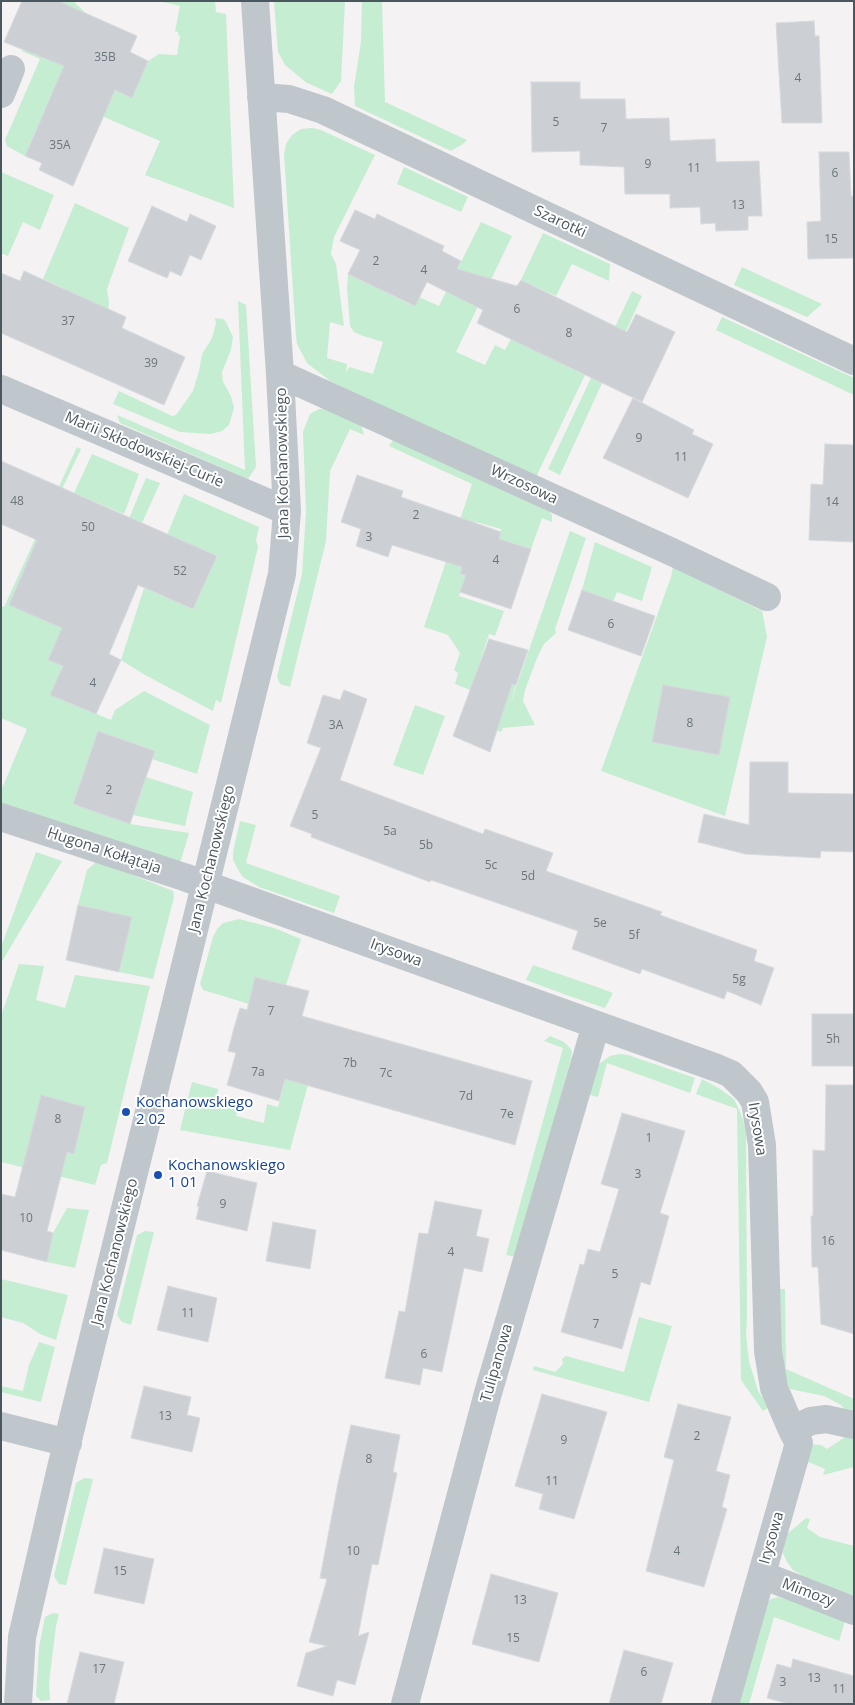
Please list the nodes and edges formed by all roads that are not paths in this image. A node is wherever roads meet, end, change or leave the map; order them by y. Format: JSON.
{"nodes":[{"id":1,"x":255,"y":1,"type":"edge"},
{"id":2,"x":11,"y":69,"type":"dead end"},
{"id":3,"x":1,"y":94,"type":"edge"},
{"id":4,"x":261,"y":97,"type":"junction"},
{"id":5,"x":854,"y":361,"type":"edge"},
{"id":6,"x":280,"y":374,"type":"junction"},
{"id":7,"x":1,"y":389,"type":"edge"},
{"id":8,"x":287,"y":511,"type":"junction"},
{"id":9,"x":766,"y":598,"type":"dead end"},
{"id":10,"x":1,"y":817,"type":"edge"},
{"id":11,"x":206,"y":886,"type":"junction"},
{"id":12,"x":596,"y":1025,"type":"junction"},
{"id":13,"x":854,"y":1425,"type":"edge"},
{"id":14,"x":1,"y":1426,"type":"edge"},
{"id":15,"x":792,"y":1430,"type":"junction"},
{"id":16,"x":68,"y":1443,"type":"junction"},
{"id":17,"x":762,"y":1575,"type":"junction"},
{"id":18,"x":854,"y":1611,"type":"edge"},
{"id":19,"x":18,"y":1704,"type":"edge"},
{"id":20,"x":404,"y":1704,"type":"edge"},
{"id":21,"x":725,"y":1704,"type":"edge"}],
"edges":[{"from":1,"to":4,"type":"street","name":"Jana Kochanowskiego"},
{"from":2,"to":3,"type":"street"},
{"from":4,"to":5,"type":"street","name":"Szarotki"},
{"from":4,"to":6,"type":"street","name":"Jana Kochanowskiego"},
{"from":6,"to":8,"type":"street","name":"Jana Kochanowskiego"},
{"from":6,"to":9,"type":"street","name":"Wrzosowa"},
{"from":7,"to":8,"type":"street","name":"Marii Skłodowskiej-Curie"},
{"from":8,"to":11,"type":"street","name":"Jana Kochanowskiego"},
{"from":10,"to":11,"type":"street","name":"Hugona Kołłątaja"},
{"from":11,"to":12,"type":"street","name":"Irysowa"},
{"from":11,"to":16,"type":"street","name":"Jana Kochanowskiego"},
{"from":12,"to":15,"type":"street","name":"Irysowa"},
{"from":12,"to":20,"type":"street","name":"Tulipanowa"},
{"from":13,"to":15,"type":"street"},
{"from":14,"to":16,"type":"street"},
{"from":15,"to":17,"type":"street","name":"Irysowa"},
{"from":16,"to":19,"type":"street","name":"Jana Kochanowskiego"},
{"from":17,"to":18,"type":"street","name":"Mimozy"},
{"from":17,"to":21,"type":"street","name":"Irysowa"}]}
